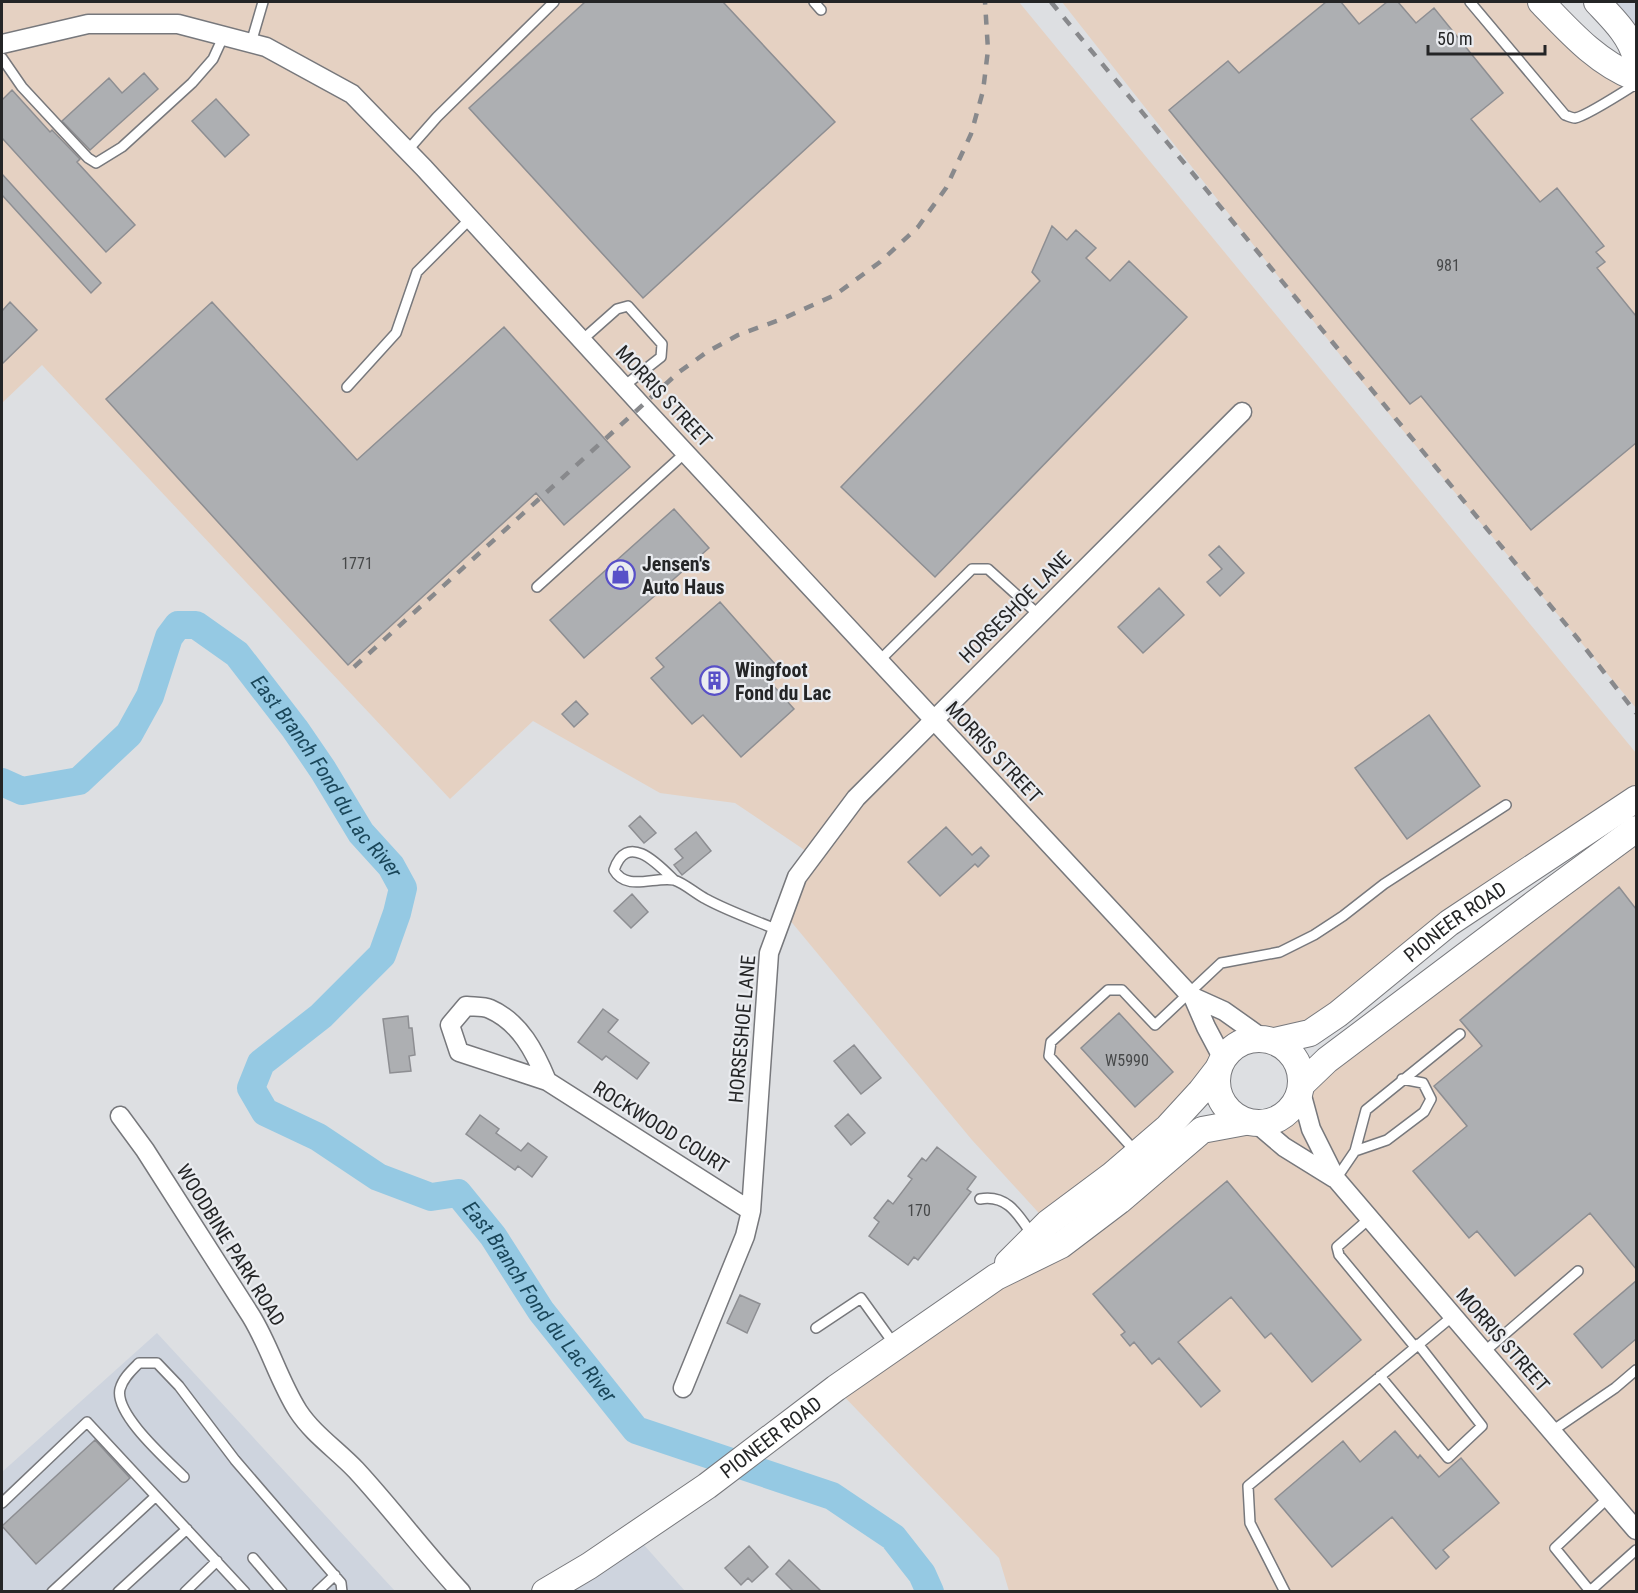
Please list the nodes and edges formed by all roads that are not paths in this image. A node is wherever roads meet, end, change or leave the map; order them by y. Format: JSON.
{"nodes":[{"id":1,"x":263,"y":2,"type":"edge"},
{"id":2,"x":554,"y":2,"type":"edge"},
{"id":3,"x":814,"y":2,"type":"edge"},
{"id":4,"x":1470,"y":2,"type":"edge"},
{"id":5,"x":1541,"y":2,"type":"edge"},
{"id":6,"x":1597,"y":2,"type":"edge"},
{"id":7,"x":821,"y":10,"type":"dead end"},
{"id":8,"x":224,"y":35,"type":"junction"},
{"id":9,"x":251,"y":43,"type":"junction"},
{"id":10,"x":2,"y":44,"type":"edge"},
{"id":11,"x":2,"y":58,"type":"edge"},
{"id":12,"x":1636,"y":58,"type":"edge"},
{"id":13,"x":1636,"y":78,"type":"edge"},
{"id":14,"x":1636,"y":84,"type":"edge"},
{"id":15,"x":407,"y":151,"type":"junction"},
{"id":16,"x":471,"y":219,"type":"junction"},
{"id":17,"x":582,"y":340,"type":"junction"},
{"id":18,"x":624,"y":386,"type":"junction"},
{"id":19,"x":346,"y":387,"type":"dead end"},
{"id":20,"x":1242,"y":412,"type":"dead end"},
{"id":21,"x":686,"y":453,"type":"junction"},
{"id":22,"x":537,"y":587,"type":"dead end"},
{"id":23,"x":1039,"y":615,"type":"junction"},
{"id":24,"x":879,"y":661,"type":"junction"},
{"id":25,"x":934,"y":720,"type":"junction"},
{"id":26,"x":1636,"y":799,"type":"edge"},
{"id":27,"x":1506,"y":805,"type":"dead end"},
{"id":28,"x":1636,"y":830,"type":"edge"},
{"id":29,"x":674,"y":880,"type":"junction"},
{"id":30,"x":778,"y":930,"type":"junction"},
{"id":31,"x":1190,"y":995,"type":"junction"},
{"id":32,"x":1460,"y":1034,"type":"dead end"},
{"id":33,"x":1268,"y":1040,"type":"junction"},
{"id":34,"x":1221,"y":1064,"type":"junction"},
{"id":35,"x":1402,"y":1079,"type":"junction"},
{"id":36,"x":547,"y":1081,"type":"junction"},
{"id":37,"x":1301,"y":1088,"type":"junction"},
{"id":38,"x":120,"y":1116,"type":"dead end"},
{"id":39,"x":1251,"y":1123,"type":"junction"},
{"id":40,"x":1355,"y":1150,"type":"junction"},
{"id":41,"x":1137,"y":1154,"type":"junction"},
{"id":42,"x":1336,"y":1179,"type":"junction"},
{"id":43,"x":981,"y":1199,"type":"dead end"},
{"id":44,"x":751,"y":1211,"type":"junction"},
{"id":45,"x":1370,"y":1218,"type":"junction"},
{"id":46,"x":1039,"y":1245,"type":"junction"},
{"id":47,"x":1578,"y":1271,"type":"dead end"},
{"id":48,"x":1453,"y":1316,"type":"junction"},
{"id":49,"x":816,"y":1328,"type":"dead end"},
{"id":50,"x":896,"y":1346,"type":"junction"},
{"id":51,"x":1417,"y":1346,"type":"junction"},
{"id":52,"x":1484,"y":1352,"type":"junction"},
{"id":53,"x":1636,"y":1370,"type":"edge"},
{"id":54,"x":1380,"y":1376,"type":"junction"},
{"id":55,"x":683,"y":1388,"type":"dead end"},
{"id":56,"x":1552,"y":1431,"type":"junction"},
{"id":57,"x":184,"y":1477,"type":"dead end"},
{"id":58,"x":156,"y":1496,"type":"junction"},
{"id":59,"x":1609,"y":1497,"type":"junction"},
{"id":60,"x":2,"y":1503,"type":"edge"},
{"id":61,"x":187,"y":1529,"type":"junction"},
{"id":62,"x":1636,"y":1530,"type":"edge"},
{"id":63,"x":1636,"y":1550,"type":"edge"},
{"id":64,"x":253,"y":1558,"type":"dead end"},
{"id":65,"x":217,"y":1562,"type":"junction"},
{"id":66,"x":334,"y":1575,"type":"junction"},
{"id":67,"x":52,"y":1592,"type":"edge"},
{"id":68,"x":118,"y":1592,"type":"edge"},
{"id":69,"x":185,"y":1592,"type":"edge"},
{"id":70,"x":245,"y":1592,"type":"edge"},
{"id":71,"x":282,"y":1592,"type":"edge"},
{"id":72,"x":317,"y":1592,"type":"edge"},
{"id":73,"x":342,"y":1592,"type":"edge"},
{"id":74,"x":461,"y":1592,"type":"edge"},
{"id":75,"x":545,"y":1592,"type":"edge"},
{"id":76,"x":1285,"y":1592,"type":"edge"}],
"edges":[{"from":1,"to":9,"type":"lane"},
{"from":2,"to":15,"type":"lane"},
{"from":3,"to":7,"type":"lane"},
{"from":4,"to":14,"type":"lane"},
{"from":5,"to":13,"type":"main road"},
{"from":6,"to":12,"type":"main road"},
{"from":8,"to":9,"type":"street","name":"MORRIS STREET"},
{"from":8,"to":10,"type":"street","name":"MORRIS STREET"},
{"from":8,"to":11,"type":"lane"},
{"from":9,"to":15,"type":"street","name":"MORRIS STREET"},
{"from":15,"to":16,"type":"street","name":"MORRIS STREET"},
{"from":16,"to":17,"type":"street","name":"MORRIS STREET"},
{"from":16,"to":19,"type":"lane"},
{"from":17,"to":18,"type":"street","name":"MORRIS STREET"},
{"from":17,"to":18,"type":"lane"},
{"from":18,"to":21,"type":"street","name":"MORRIS STREET"},
{"from":20,"to":23,"type":"street","name":"HORSESHOE LANE"},
{"from":21,"to":22,"type":"lane"},
{"from":21,"to":24,"type":"street","name":"MORRIS STREET"},
{"from":23,"to":24,"type":"lane"},
{"from":23,"to":25,"type":"street","name":"HORSESHOE LANE"},
{"from":24,"to":25,"type":"street","name":"MORRIS STREET"},
{"from":25,"to":30,"type":"street","name":"HORSESHOE LANE"},
{"from":25,"to":31,"type":"street","name":"MORRIS STREET"},
{"from":26,"to":33,"type":"main road","name":"PIONEER ROAD"},
{"from":27,"to":31,"type":"lane"},
{"from":28,"to":37,"type":"main road","name":"PIONEER ROAD"},
{"from":29,"to":29,"type":"lane"},
{"from":29,"to":30,"type":"lane"},
{"from":30,"to":44,"type":"street","name":"HORSESHOE LANE"},
{"from":31,"to":33,"type":"street","name":"MORRIS STREET"},
{"from":31,"to":34,"type":"street","name":"MORRIS STREET"},
{"from":31,"to":41,"type":"lane"},
{"from":32,"to":35,"type":"lane"},
{"from":33,"to":34,"type":"main road"},
{"from":33,"to":37,"type":"main road"},
{"from":34,"to":39,"type":"main road"},
{"from":34,"to":41,"type":"main road","name":"PIONEER ROAD"},
{"from":35,"to":40,"type":"lane"},
{"from":35,"to":40,"type":"lane"},
{"from":36,"to":36,"type":"street","name":"ROCKWOOD COURT"},
{"from":36,"to":44,"type":"street","name":"ROCKWOOD COURT"},
{"from":37,"to":39,"type":"main road"},
{"from":37,"to":42,"type":"street","name":"MORRIS STREET"},
{"from":38,"to":74,"type":"street","name":"WOODBINE PARK ROAD"},
{"from":39,"to":42,"type":"street","name":"MORRIS STREET"},
{"from":39,"to":46,"type":"main road","name":"PIONEER ROAD"},
{"from":40,"to":42,"type":"lane"},
{"from":41,"to":46,"type":"main road","name":"PIONEER ROAD"},
{"from":42,"to":45,"type":"street","name":"MORRIS STREET"},
{"from":43,"to":46,"type":"lane"},
{"from":44,"to":55,"type":"street","name":"HORSESHOE LANE"},
{"from":45,"to":48,"type":"street","name":"MORRIS STREET"},
{"from":45,"to":51,"type":"lane"},
{"from":46,"to":50,"type":"main road","name":"PIONEER ROAD"},
{"from":47,"to":52,"type":"lane"},
{"from":48,"to":51,"type":"lane"},
{"from":48,"to":52,"type":"street","name":"MORRIS STREET"},
{"from":49,"to":50,"type":"lane"},
{"from":50,"to":75,"type":"main road","name":"PIONEER ROAD"},
{"from":51,"to":54,"type":"lane"},
{"from":51,"to":54,"type":"lane"},
{"from":52,"to":56,"type":"street","name":"MORRIS STREET"},
{"from":53,"to":56,"type":"lane"},
{"from":54,"to":76,"type":"lane"},
{"from":56,"to":59,"type":"street","name":"MORRIS STREET"},
{"from":57,"to":66,"type":"lane"},
{"from":58,"to":60,"type":"lane"},
{"from":58,"to":61,"type":"lane"},
{"from":58,"to":67,"type":"lane"},
{"from":59,"to":62,"type":"street","name":"MORRIS STREET"},
{"from":59,"to":63,"type":"lane"},
{"from":61,"to":65,"type":"lane"},
{"from":61,"to":68,"type":"lane"},
{"from":64,"to":71,"type":"lane"},
{"from":65,"to":69,"type":"lane"},
{"from":65,"to":70,"type":"lane"},
{"from":66,"to":72,"type":"lane"},
{"from":66,"to":73,"type":"lane"}]}
